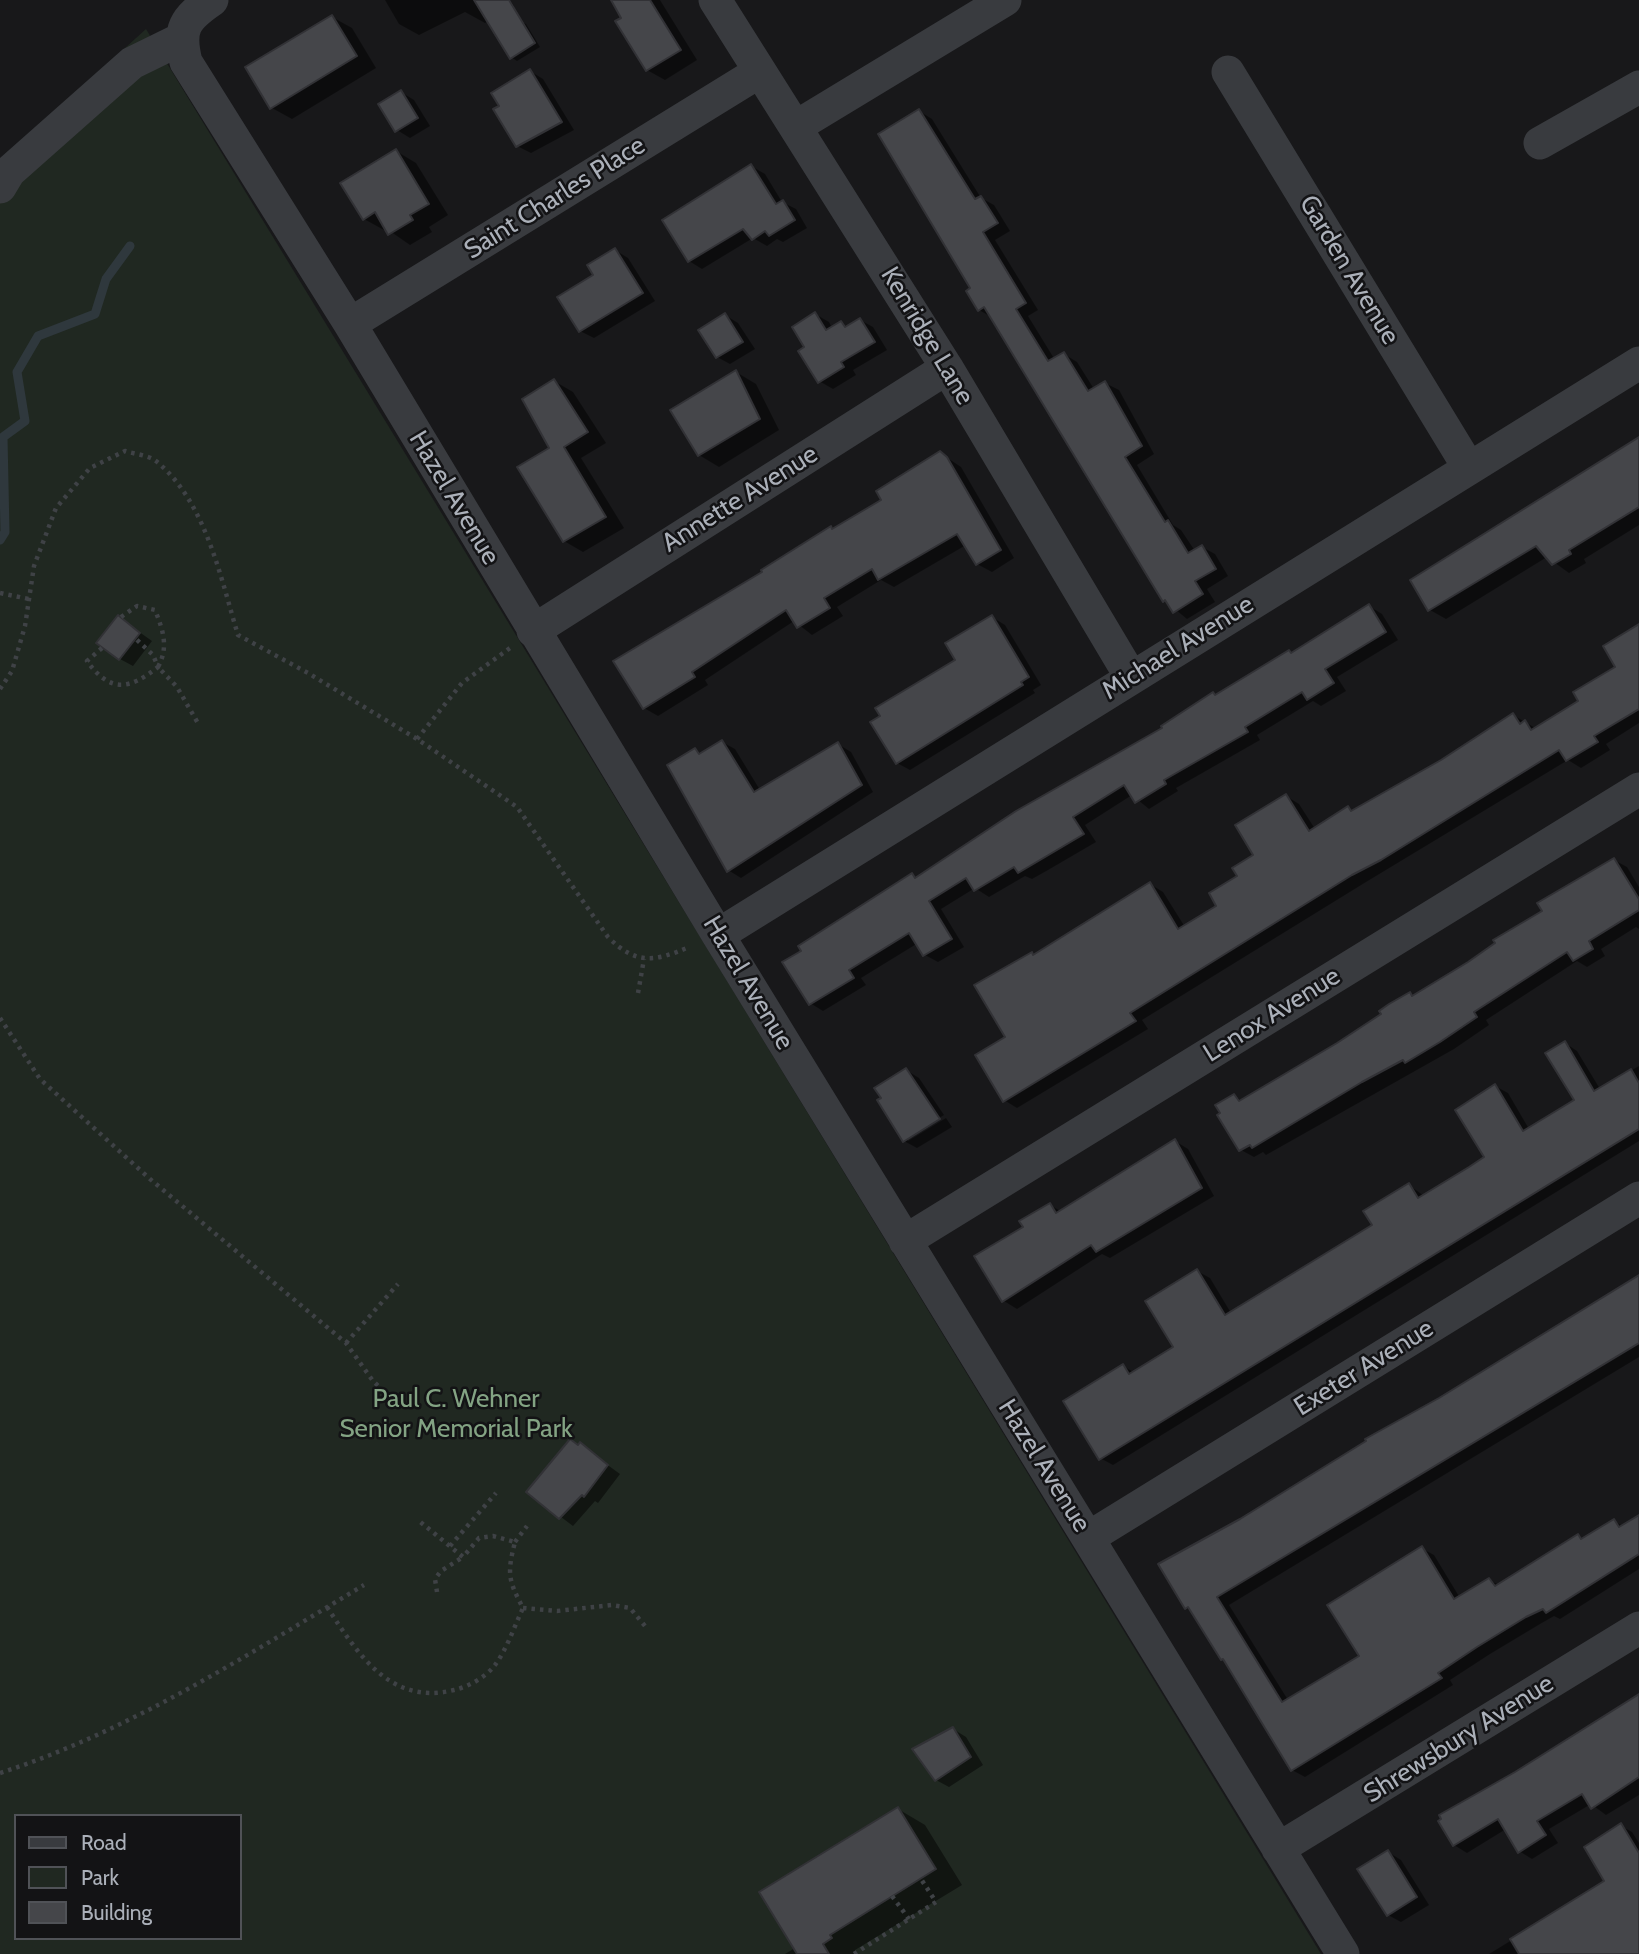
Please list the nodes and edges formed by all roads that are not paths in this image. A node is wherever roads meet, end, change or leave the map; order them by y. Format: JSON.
{"nodes":[{"id":1,"x":715,"y":0,"type":"edge"},
{"id":2,"x":1005,"y":0,"type":"edge"},
{"id":3,"x":206,"y":4,"type":"edge"},
{"id":4,"x":181,"y":39,"type":"junction"},
{"id":5,"x":759,"y":72,"type":"junction"},
{"id":6,"x":1228,"y":72,"type":"dead end"},
{"id":7,"x":1639,"y":87,"type":"edge"},
{"id":8,"x":797,"y":126,"type":"junction"},
{"id":9,"x":1540,"y":144,"type":"dead end"},
{"id":10,"x":0,"y":187,"type":"edge"},
{"id":11,"x":350,"y":324,"type":"junction"},
{"id":12,"x":1639,"y":363,"type":"edge"},
{"id":13,"x":947,"y":368,"type":"junction"},
{"id":14,"x":1469,"y":468,"type":"junction"},
{"id":15,"x":533,"y":631,"type":"junction"},
{"id":16,"x":1131,"y":677,"type":"junction"},
{"id":17,"x":1639,"y":789,"type":"edge"},
{"id":18,"x":718,"y":935,"type":"junction"},
{"id":19,"x":1639,"y":1198,"type":"edge"},
{"id":20,"x":905,"y":1241,"type":"junction"},
{"id":21,"x":1088,"y":1538,"type":"junction"},
{"id":22,"x":1639,"y":1628,"type":"edge"},
{"id":23,"x":1278,"y":1849,"type":"junction"},
{"id":24,"x":1343,"y":1954,"type":"edge"}],
"edges":[{"from":1,"to":5,"type":"street","name":"Kenridge Lane"},
{"from":2,"to":8,"type":"street"},
{"from":3,"to":4,"type":"street"},
{"from":4,"to":10,"type":"street"},
{"from":4,"to":11,"type":"street","name":"Hazel Avenue"},
{"from":5,"to":8,"type":"street","name":"Kenridge Lane"},
{"from":5,"to":11,"type":"street","name":"Saint Charles Place"},
{"from":6,"to":14,"type":"street","name":"Garden Avenue"},
{"from":7,"to":9,"type":"street"},
{"from":8,"to":13,"type":"street","name":"Kenridge Lane"},
{"from":11,"to":15,"type":"street","name":"Hazel Avenue"},
{"from":12,"to":14,"type":"street","name":"Michael Avenue"},
{"from":13,"to":15,"type":"street","name":"Annette Avenue"},
{"from":13,"to":16,"type":"street","name":"Kenridge Lane"},
{"from":14,"to":16,"type":"street","name":"Michael Avenue"},
{"from":15,"to":18,"type":"street","name":"Hazel Avenue"},
{"from":16,"to":18,"type":"street","name":"Michael Avenue"},
{"from":17,"to":20,"type":"street","name":"Lenox Avenue"},
{"from":18,"to":20,"type":"street","name":"Hazel Avenue"},
{"from":19,"to":21,"type":"street","name":"Exeter Avenue"},
{"from":20,"to":21,"type":"street","name":"Hazel Avenue"},
{"from":21,"to":23,"type":"street","name":"Hazel Avenue"},
{"from":22,"to":23,"type":"street","name":"Shrewsbury Avenue"},
{"from":23,"to":24,"type":"street","name":"Hazel Avenue"}]}
